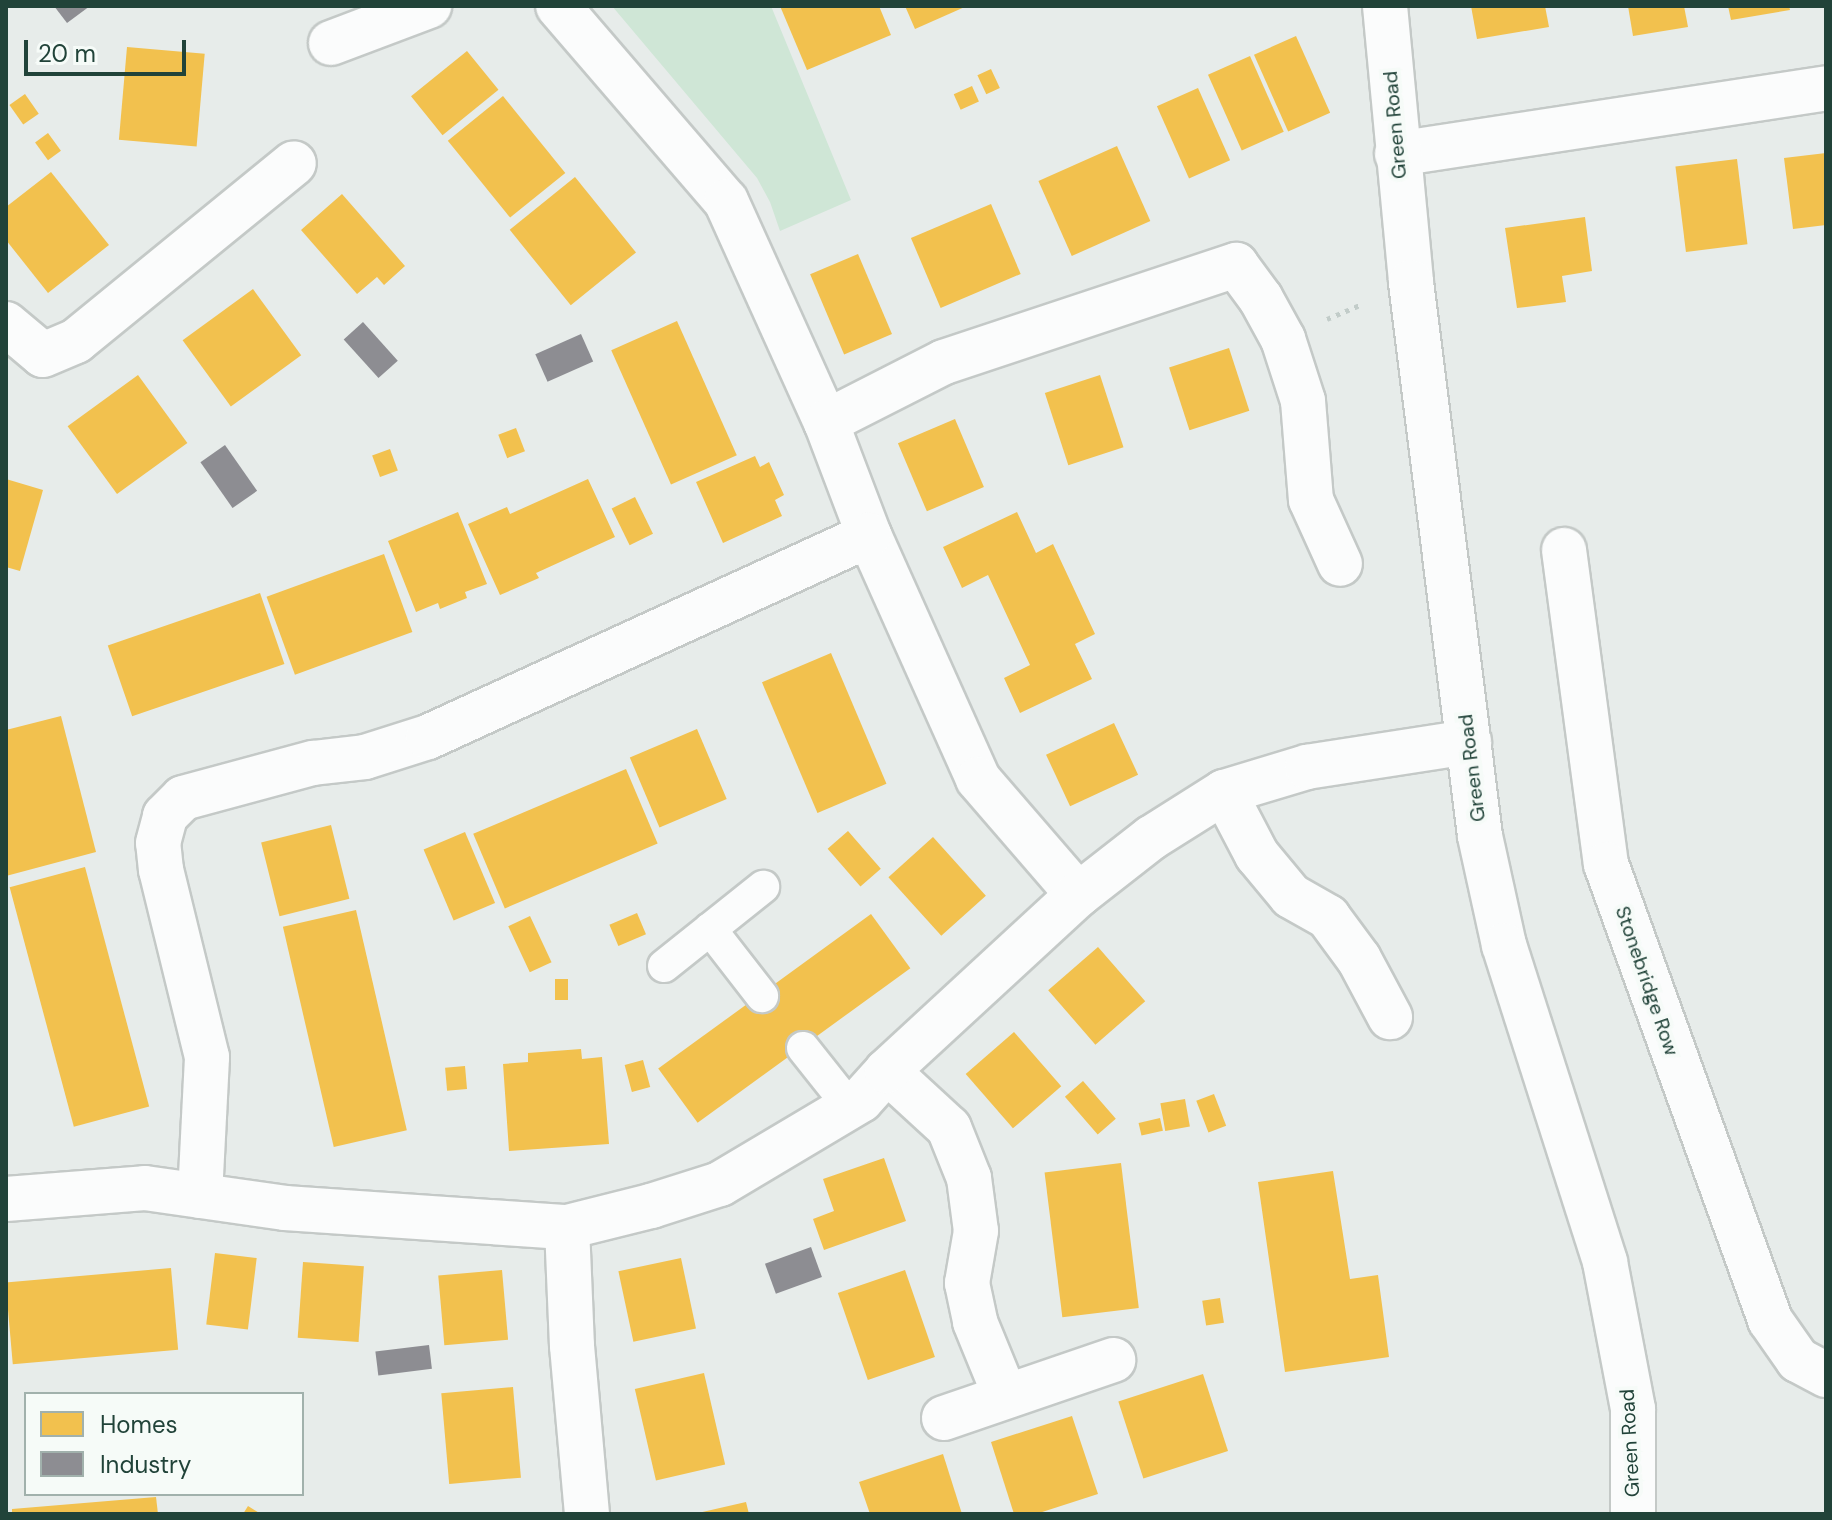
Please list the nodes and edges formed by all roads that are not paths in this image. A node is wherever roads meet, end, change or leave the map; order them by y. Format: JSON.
{"nodes":[{"id":1,"x":429,"y":6,"type":"edge"},
{"id":2,"x":558,"y":6,"type":"edge"},
{"id":3,"x":1385,"y":6,"type":"edge"},
{"id":4,"x":331,"y":43,"type":"dead end"},
{"id":5,"x":1826,"y":88,"type":"edge"},
{"id":6,"x":1397,"y":154,"type":"junction"},
{"id":7,"x":294,"y":163,"type":"dead end"},
{"id":8,"x":6,"y":324,"type":"edge"},
{"id":9,"x":826,"y":422,"type":"junction"},
{"id":10,"x":869,"y":535,"type":"junction"},
{"id":11,"x":1564,"y":550,"type":"dead end"},
{"id":12,"x":1340,"y":564,"type":"dead end"},
{"id":13,"x":1469,"y":742,"type":"junction"},
{"id":14,"x":1224,"y":792,"type":"junction"},
{"id":15,"x":763,"y":887,"type":"dead end"},
{"id":16,"x":1078,"y":895,"type":"junction"},
{"id":17,"x":710,"y":929,"type":"junction"},
{"id":18,"x":664,"y":966,"type":"dead end"},
{"id":19,"x":762,"y":996,"type":"dead end"},
{"id":20,"x":1390,"y":1017,"type":"dead end"},
{"id":21,"x":803,"y":1048,"type":"dead end"},
{"id":22,"x":887,"y":1071,"type":"junction"},
{"id":23,"x":850,"y":1107,"type":"junction"},
{"id":24,"x":200,"y":1196,"type":"junction"},
{"id":25,"x":6,"y":1199,"type":"edge"},
{"id":26,"x":567,"y":1227,"type":"junction"},
{"id":27,"x":1113,"y":1360,"type":"dead end"},
{"id":28,"x":1826,"y":1375,"type":"edge"},
{"id":29,"x":1005,"y":1395,"type":"junction"},
{"id":30,"x":944,"y":1418,"type":"dead end"},
{"id":31,"x":587,"y":1514,"type":"edge"},
{"id":32,"x":1633,"y":1514,"type":"edge"}],
"edges":[{"from":1,"to":4,"type":"street"},
{"from":2,"to":9,"type":"street"},
{"from":3,"to":6,"type":"street","name":"Green Road"},
{"from":5,"to":6,"type":"street"},
{"from":6,"to":13,"type":"street","name":"Green Road"},
{"from":7,"to":8,"type":"street"},
{"from":9,"to":10,"type":"street"},
{"from":9,"to":12,"type":"street"},
{"from":10,"to":16,"type":"street"},
{"from":10,"to":24,"type":"street"},
{"from":11,"to":28,"type":"street","name":"Stonebridge Row"},
{"from":13,"to":14,"type":"street"},
{"from":13,"to":32,"type":"street","name":"Green Road"},
{"from":14,"to":16,"type":"street"},
{"from":14,"to":20,"type":"street"},
{"from":15,"to":17,"type":"lane"},
{"from":16,"to":22,"type":"street"},
{"from":17,"to":18,"type":"lane"},
{"from":17,"to":19,"type":"lane"},
{"from":21,"to":23,"type":"lane"},
{"from":22,"to":23,"type":"street"},
{"from":22,"to":29,"type":"street"},
{"from":23,"to":26,"type":"street"},
{"from":24,"to":25,"type":"street"},
{"from":24,"to":26,"type":"street"},
{"from":26,"to":31,"type":"street"},
{"from":27,"to":29,"type":"street"},
{"from":29,"to":30,"type":"street"}]}
